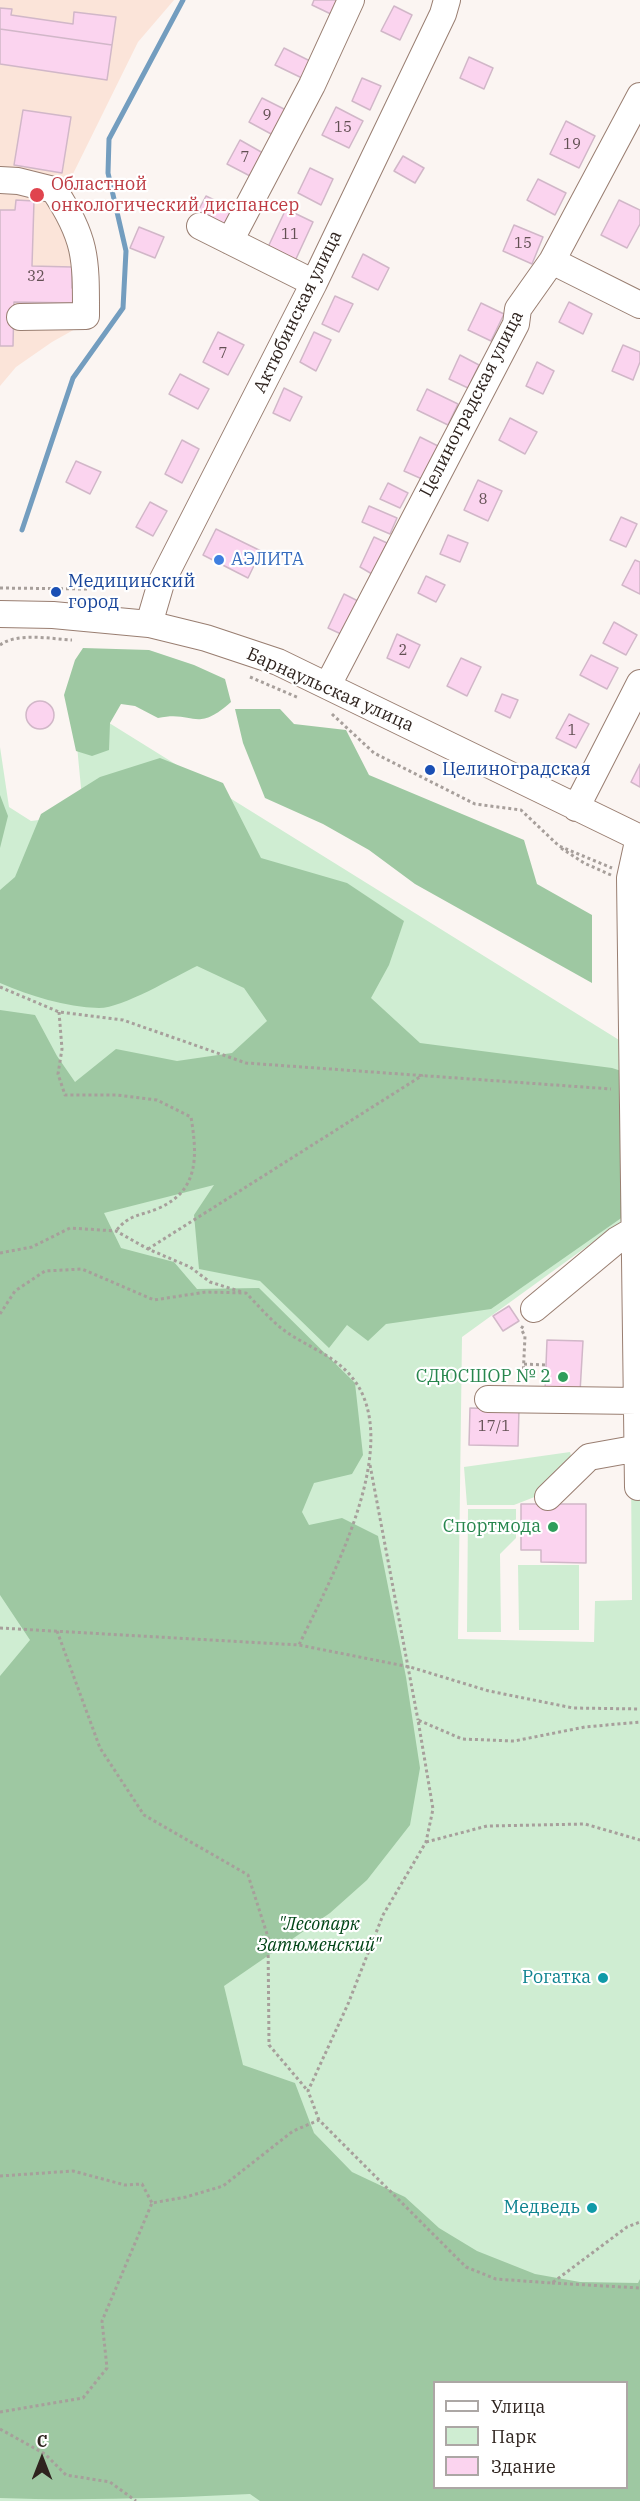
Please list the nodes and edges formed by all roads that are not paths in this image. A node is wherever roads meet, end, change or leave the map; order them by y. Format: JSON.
{"nodes":[{"id":1,"x":351,"y":0,"type":"edge"},
{"id":2,"x":447,"y":0,"type":"edge"},
{"id":3,"x":640,"y":96,"type":"edge"},
{"id":4,"x":0,"y":180,"type":"edge"},
{"id":5,"x":200,"y":226,"type":"dead end"},
{"id":6,"x":230,"y":241,"type":"junction"},
{"id":7,"x":552,"y":261,"type":"junction"},
{"id":8,"x":314,"y":283,"type":"junction"},
{"id":9,"x":640,"y":305,"type":"edge"},
{"id":10,"x":20,"y":317,"type":"dead end"},
{"id":11,"x":0,"y":614,"type":"edge"},
{"id":12,"x":149,"y":624,"type":"junction"},
{"id":13,"x":640,"y":683,"type":"edge"},
{"id":14,"x":327,"y":701,"type":"junction"},
{"id":15,"x":576,"y":808,"type":"junction"},
{"id":16,"x":640,"y":838,"type":"edge"},
{"id":17,"x":636,"y":1233,"type":"junction"},
{"id":18,"x":534,"y":1309,"type":"road end"},
{"id":19,"x":488,"y":1399,"type":"dead end"},
{"id":20,"x":637,"y":1401,"type":"junction"},
{"id":21,"x":639,"y":1448,"type":"edge"},
{"id":22,"x":638,"y":1487,"type":"dead end"},
{"id":23,"x":548,"y":1497,"type":"dead end"}],
"edges":[{"from":1,"to":6,"type":"street"},
{"from":2,"to":8,"type":"street","name":"Актюбинская улица"},
{"from":3,"to":7,"type":"street","name":"Целиноградская улица"},
{"from":4,"to":10,"type":"street"},
{"from":5,"to":6,"type":"street"},
{"from":6,"to":8,"type":"street"},
{"from":7,"to":9,"type":"street"},
{"from":7,"to":14,"type":"street","name":"Целиноградская улица"},
{"from":8,"to":12,"type":"street","name":"Актюбинская улица"},
{"from":11,"to":12,"type":"street","name":"Барнаульская улица"},
{"from":12,"to":14,"type":"street","name":"Барнаульская улица"},
{"from":13,"to":15,"type":"street"},
{"from":14,"to":15,"type":"street","name":"Барнаульская улица"},
{"from":15,"to":16,"type":"street","name":"Барнаульская улица"},
{"from":16,"to":17,"type":"street"},
{"from":17,"to":18,"type":"street"},
{"from":17,"to":20,"type":"street"},
{"from":19,"to":20,"type":"street"},
{"from":20,"to":21,"type":"street"},
{"from":21,"to":22,"type":"street"},
{"from":21,"to":23,"type":"street"}]}
